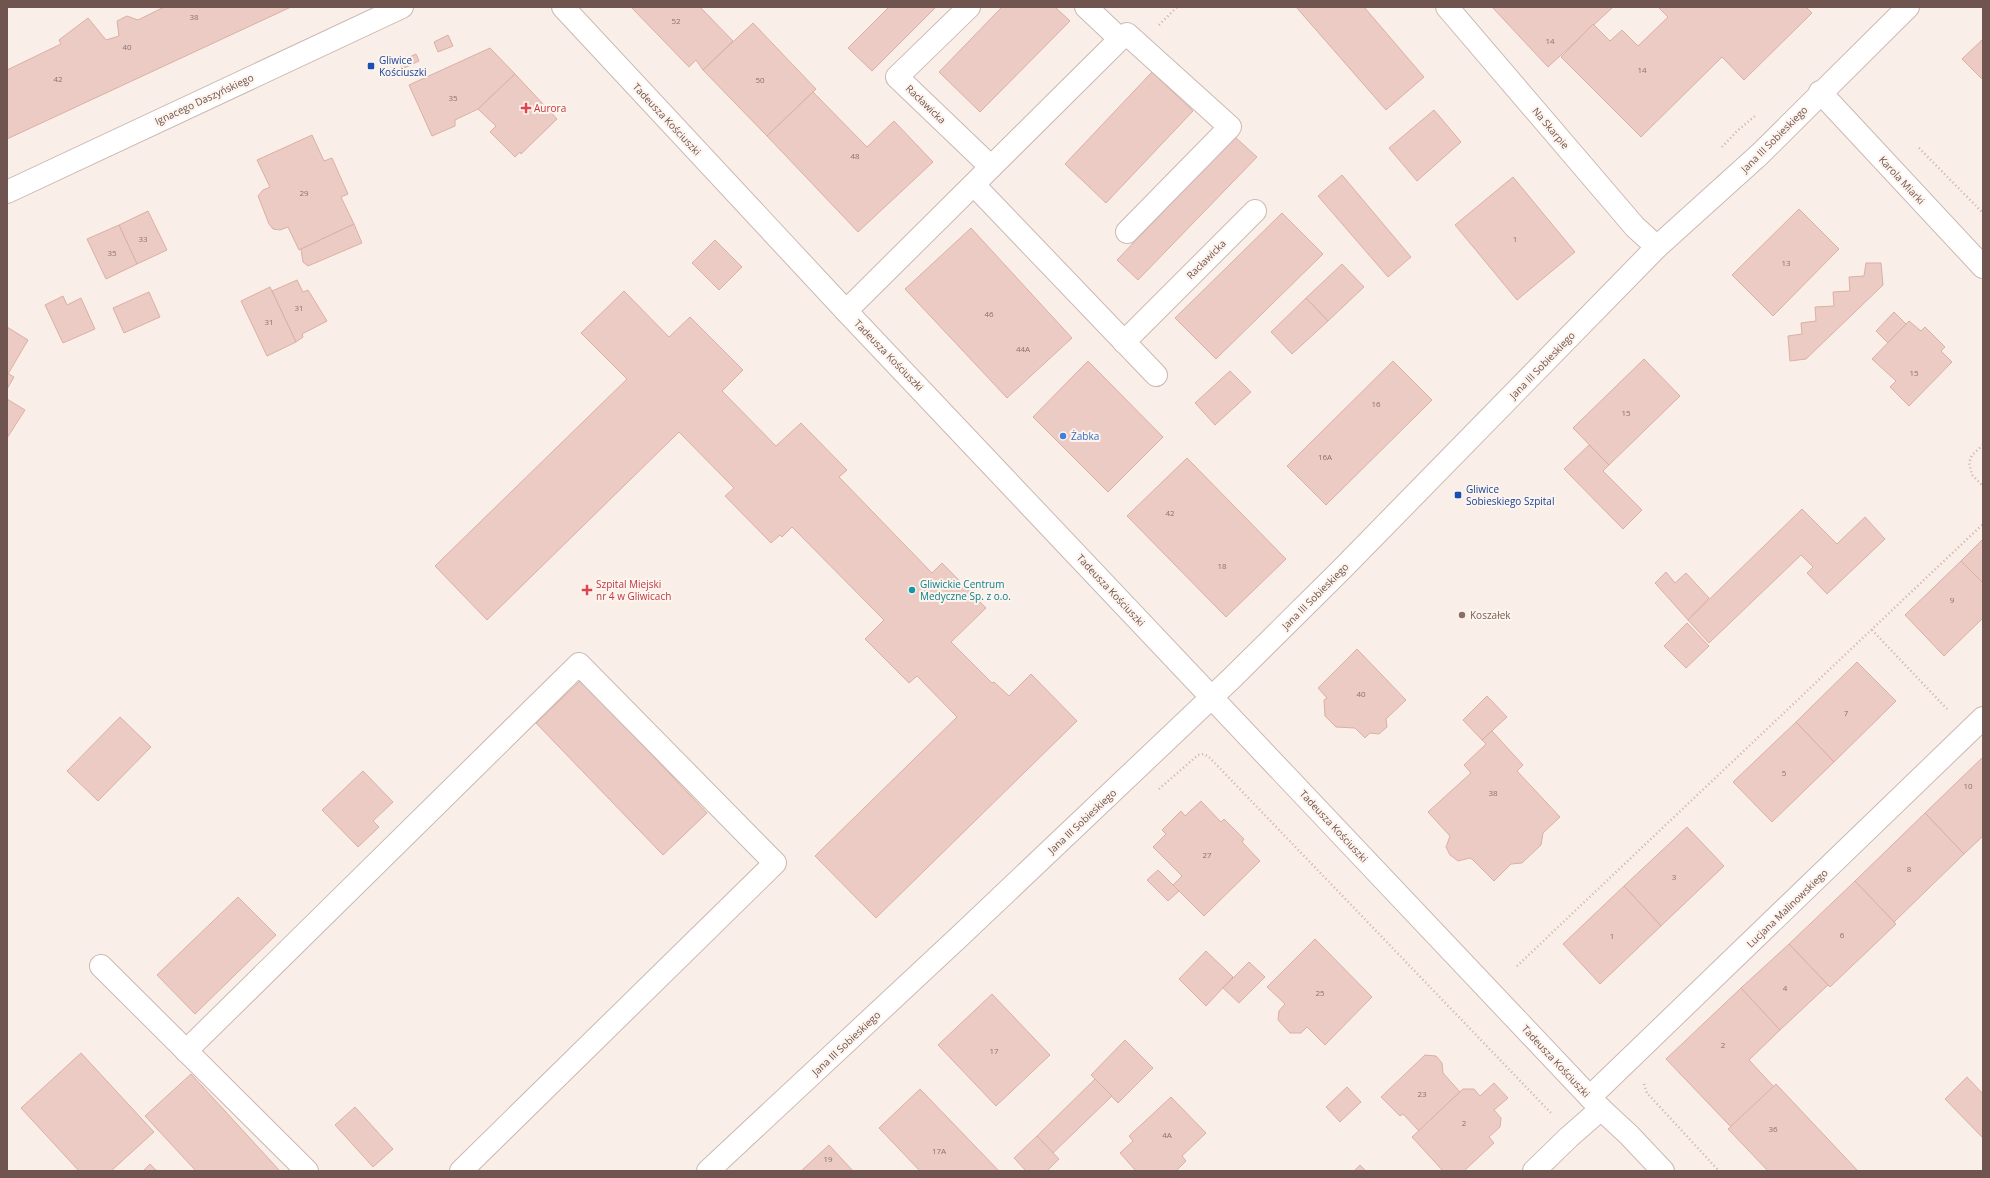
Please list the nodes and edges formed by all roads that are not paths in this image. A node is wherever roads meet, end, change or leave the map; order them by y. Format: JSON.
{"nodes":[{"id":1,"x":402,"y":7,"type":"edge"},
{"id":2,"x":563,"y":7,"type":"edge"},
{"id":3,"x":969,"y":7,"type":"edge"},
{"id":4,"x":1086,"y":7,"type":"edge"},
{"id":5,"x":1447,"y":7,"type":"edge"},
{"id":6,"x":1908,"y":7,"type":"edge"},
{"id":7,"x":1120,"y":39,"type":"junction"},
{"id":8,"x":1820,"y":92,"type":"junction"},
{"id":9,"x":991,"y":167,"type":"junction"},
{"id":10,"x":974,"y":185,"type":"junction"},
{"id":11,"x":7,"y":192,"type":"edge"},
{"id":12,"x":1255,"y":211,"type":"dead end"},
{"id":13,"x":1127,"y":232,"type":"dead end"},
{"id":14,"x":1657,"y":247,"type":"junction"},
{"id":15,"x":1983,"y":267,"type":"edge"},
{"id":16,"x":846,"y":311,"type":"junction"},
{"id":17,"x":1124,"y":342,"type":"junction"},
{"id":18,"x":1156,"y":375,"type":"dead end"},
{"id":19,"x":1212,"y":697,"type":"junction"},
{"id":20,"x":1983,"y":718,"type":"edge"},
{"id":21,"x":101,"y":966,"type":"dead end"},
{"id":22,"x":186,"y":1051,"type":"junction"},
{"id":23,"x":1596,"y":1103,"type":"junction"},
{"id":24,"x":307,"y":1171,"type":"edge"},
{"id":25,"x":461,"y":1171,"type":"edge"},
{"id":26,"x":708,"y":1171,"type":"edge"},
{"id":27,"x":1534,"y":1171,"type":"edge"},
{"id":28,"x":1663,"y":1171,"type":"edge"}],
"edges":[{"from":1,"to":11,"type":"street","name":"Ignacego Daszyńskiego"},
{"from":2,"to":16,"type":"street","name":"Tadeusza Kościuszki"},
{"from":3,"to":9,"type":"street","name":"Racławicka"},
{"from":4,"to":7,"type":"street"},
{"from":5,"to":14,"type":"street","name":"Na Skarpie"},
{"from":6,"to":8,"type":"street","name":"Jana III Sobieskiego"},
{"from":7,"to":9,"type":"street"},
{"from":7,"to":13,"type":"street"},
{"from":8,"to":14,"type":"street","name":"Jana III Sobieskiego"},
{"from":8,"to":15,"type":"street","name":"Karola Miarki"},
{"from":9,"to":10,"type":"street"},
{"from":10,"to":16,"type":"street"},
{"from":10,"to":17,"type":"street"},
{"from":12,"to":17,"type":"street","name":"Racławicka"},
{"from":14,"to":19,"type":"street","name":"Jana III Sobieskiego"},
{"from":16,"to":19,"type":"street","name":"Tadeusza Kościuszki"},
{"from":17,"to":18,"type":"street"},
{"from":19,"to":23,"type":"street","name":"Tadeusza Kościuszki"},
{"from":19,"to":26,"type":"street","name":"Jana III Sobieskiego"},
{"from":20,"to":23,"type":"street","name":"Lucjana Malinowskiego"},
{"from":21,"to":22,"type":"street"},
{"from":22,"to":24,"type":"street"},
{"from":22,"to":25,"type":"street"},
{"from":23,"to":27,"type":"street","name":"Lucjana Malinowskiego"},
{"from":23,"to":28,"type":"street","name":"Tadeusza Kościuszki"}]}
